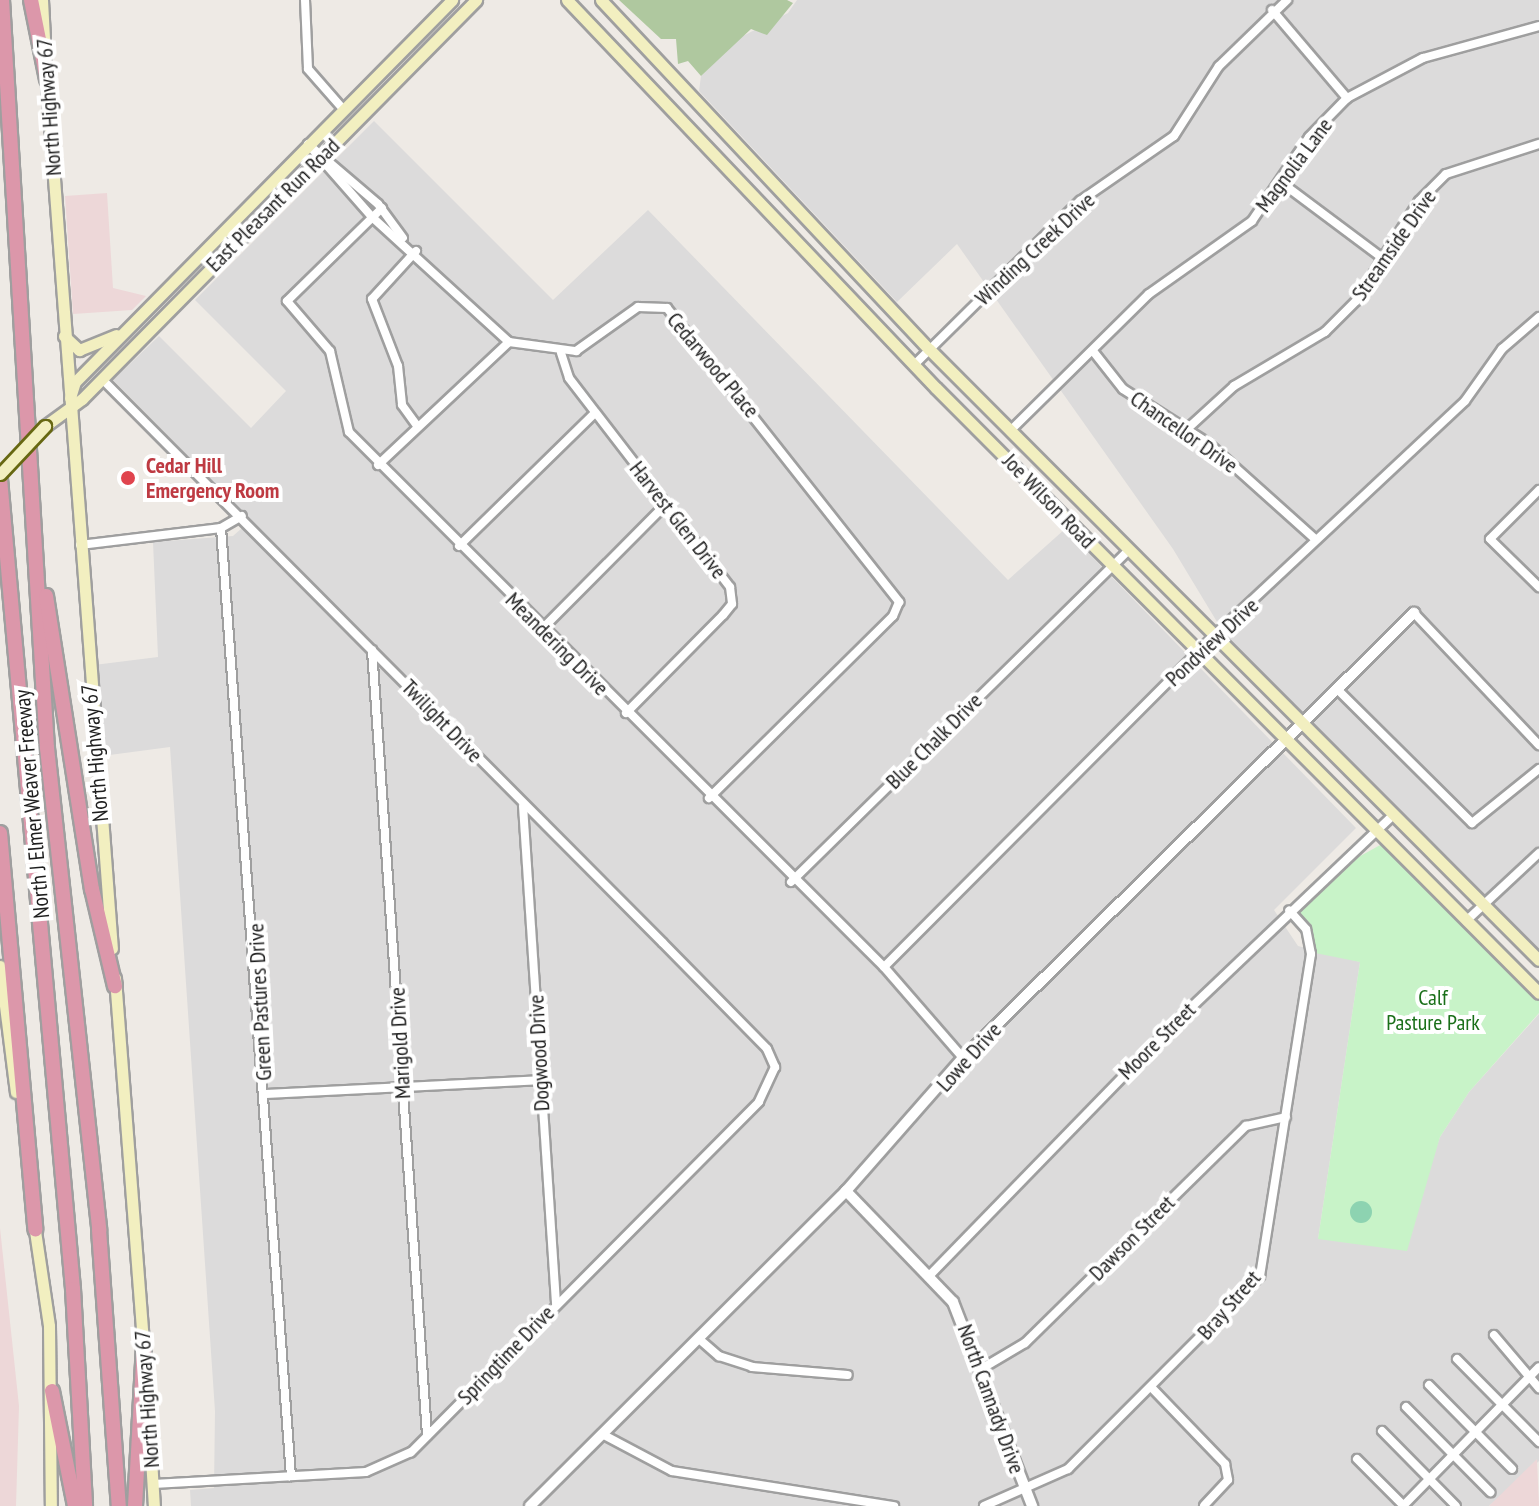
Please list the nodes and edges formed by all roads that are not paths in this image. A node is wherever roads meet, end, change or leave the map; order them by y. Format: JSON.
{"nodes":[{"id":1,"x":2,"y":0,"type":"edge"},
{"id":2,"x":31,"y":0,"type":"edge"},
{"id":3,"x":42,"y":0,"type":"edge"},
{"id":4,"x":305,"y":0,"type":"edge"},
{"id":5,"x":452,"y":0,"type":"edge"},
{"id":6,"x":476,"y":0,"type":"edge"},
{"id":7,"x":567,"y":0,"type":"edge"},
{"id":8,"x":601,"y":0,"type":"edge"},
{"id":9,"x":1287,"y":0,"type":"edge"},
{"id":10,"x":1272,"y":10,"type":"junction"},
{"id":11,"x":1539,"y":26,"type":"edge"},
{"id":12,"x":47,"y":79,"type":"junction"},
{"id":13,"x":1347,"y":98,"type":"junction"},
{"id":14,"x":343,"y":109,"type":"junction"},
{"id":15,"x":308,"y":144,"type":"junction"},
{"id":16,"x":1539,"y":144,"type":"edge"},
{"id":17,"x":325,"y":152,"type":"junction"},
{"id":18,"x":316,"y":161,"type":"junction"},
{"id":19,"x":1282,"y":183,"type":"junction"},
{"id":20,"x":382,"y":208,"type":"junction"},
{"id":21,"x":372,"y":217,"type":"junction"},
{"id":22,"x":403,"y":239,"type":"junction"},
{"id":23,"x":416,"y":251,"type":"junction"},
{"id":24,"x":1385,"y":260,"type":"junction"},
{"id":25,"x":1539,"y":317,"type":"edge"},
{"id":26,"x":127,"y":329,"type":"junction"},
{"id":27,"x":63,"y":335,"type":"junction"},
{"id":28,"x":509,"y":342,"type":"junction"},
{"id":29,"x":929,"y":349,"type":"junction"},
{"id":30,"x":1093,"y":351,"type":"junction"},
{"id":31,"x":561,"y":353,"type":"junction"},
{"id":32,"x":915,"y":364,"type":"junction"},
{"id":33,"x":102,"y":379,"type":"junction"},
{"id":34,"x":67,"y":406,"type":"junction"},
{"id":35,"x":595,"y":413,"type":"junction"},
{"id":36,"x":418,"y":427,"type":"junction"},
{"id":37,"x":1012,"y":429,"type":"junction"},
{"id":38,"x":1186,"y":430,"type":"junction"},
{"id":39,"x":378,"y":465,"type":"junction"},
{"id":40,"x":0,"y":477,"type":"edge"},
{"id":41,"x":1539,"y":490,"type":"edge"},
{"id":42,"x":666,"y":504,"type":"junction"},
{"id":43,"x":32,"y":505,"type":"junction"},
{"id":44,"x":242,"y":516,"type":"junction"},
{"id":45,"x":221,"y":528,"type":"junction"},
{"id":46,"x":3,"y":529,"type":"junction"},
{"id":47,"x":1316,"y":540,"type":"junction"},
{"id":48,"x":78,"y":545,"type":"junction"},
{"id":49,"x":459,"y":546,"type":"junction"},
{"id":50,"x":1129,"y":550,"type":"junction"},
{"id":51,"x":1112,"y":566,"type":"junction"},
{"id":52,"x":1539,"y":587,"type":"edge"},
{"id":53,"x":0,"y":608,"type":"edge"},
{"id":54,"x":1414,"y":613,"type":"joint"},
{"id":55,"x":542,"y":629,"type":"junction"},
{"id":56,"x":1215,"y":635,"type":"junction"},
{"id":57,"x":372,"y":650,"type":"junction"},
{"id":58,"x":1199,"y":651,"type":"junction"},
{"id":59,"x":1338,"y":690,"type":"junction"},
{"id":60,"x":626,"y":713,"type":"junction"},
{"id":61,"x":1302,"y":725,"type":"junction"},
{"id":62,"x":1285,"y":742,"type":"junction"},
{"id":63,"x":1539,"y":745,"type":"edge"},
{"id":64,"x":1539,"y":769,"type":"edge"},
{"id":65,"x":709,"y":798,"type":"junction"},
{"id":66,"x":523,"y":803,"type":"junction"},
{"id":67,"x":1392,"y":816,"type":"junction"},
{"id":68,"x":0,"y":833,"type":"edge"},
{"id":69,"x":1375,"y":833,"type":"junction"},
{"id":70,"x":1539,"y":853,"type":"edge"},
{"id":71,"x":791,"y":882,"type":"junction"},
{"id":72,"x":1483,"y":905,"type":"junction"},
{"id":73,"x":1289,"y":910,"type":"junction"},
{"id":74,"x":1466,"y":921,"type":"junction"},
{"id":75,"x":1539,"y":960,"type":"edge"},
{"id":76,"x":0,"y":966,"type":"edge"},
{"id":77,"x":884,"y":967,"type":"junction"},
{"id":78,"x":115,"y":986,"type":"junction"},
{"id":79,"x":1539,"y":993,"type":"edge"},
{"id":80,"x":963,"y":1058,"type":"junction"},
{"id":81,"x":775,"y":1067,"type":"joint"},
{"id":82,"x":540,"y":1080,"type":"junction"},
{"id":83,"x":402,"y":1087,"type":"junction"},
{"id":84,"x":265,"y":1094,"type":"junction"},
{"id":85,"x":1286,"y":1117,"type":"junction"},
{"id":86,"x":846,"y":1191,"type":"junction"},
{"id":87,"x":35,"y":1229,"type":"junction"},
{"id":88,"x":930,"y":1275,"type":"junction"},
{"id":89,"x":556,"y":1304,"type":"junction"},
{"id":90,"x":1494,"y":1335,"type":"dead end"},
{"id":91,"x":698,"y":1338,"type":"junction"},
{"id":92,"x":144,"y":1344,"type":"junction"},
{"id":93,"x":1457,"y":1359,"type":"dead end"},
{"id":94,"x":1539,"y":1367,"type":"edge"},
{"id":95,"x":981,"y":1369,"type":"junction"},
{"id":96,"x":848,"y":1375,"type":"dead end"},
{"id":97,"x":1529,"y":1377,"type":"junction"},
{"id":98,"x":1429,"y":1385,"type":"dead end"},
{"id":99,"x":1151,"y":1387,"type":"junction"},
{"id":100,"x":1539,"y":1388,"type":"edge"},
{"id":101,"x":52,"y":1391,"type":"junction"},
{"id":102,"x":1502,"y":1404,"type":"junction"},
{"id":103,"x":1406,"y":1407,"type":"dead end"},
{"id":104,"x":1382,"y":1431,"type":"dead end"},
{"id":105,"x":1475,"y":1431,"type":"junction"},
{"id":106,"x":602,"y":1434,"type":"junction"},
{"id":107,"x":427,"y":1435,"type":"junction"},
{"id":108,"x":1539,"y":1442,"type":"edge"},
{"id":109,"x":1451,"y":1453,"type":"junction"},
{"id":110,"x":1357,"y":1459,"type":"dead end"},
{"id":111,"x":1512,"y":1469,"type":"dead end"},
{"id":112,"x":291,"y":1476,"type":"junction"},
{"id":113,"x":1427,"y":1477,"type":"junction"},
{"id":114,"x":153,"y":1484,"type":"junction"},
{"id":115,"x":1490,"y":1492,"type":"dead end"},
{"id":116,"x":1026,"y":1493,"type":"junction"},
{"id":117,"x":1402,"y":1505,"type":"edge"},
{"id":118,"x":51,"y":1506,"type":"edge"},
{"id":119,"x":75,"y":1506,"type":"edge"},
{"id":120,"x":85,"y":1506,"type":"edge"},
{"id":121,"x":119,"y":1506,"type":"edge"},
{"id":122,"x":135,"y":1506,"type":"edge"},
{"id":123,"x":154,"y":1506,"type":"edge"},
{"id":124,"x":530,"y":1506,"type":"edge"},
{"id":125,"x":894,"y":1506,"type":"edge"},
{"id":126,"x":984,"y":1506,"type":"edge"},
{"id":127,"x":1032,"y":1506,"type":"edge"},
{"id":128,"x":1204,"y":1506,"type":"edge"},
{"id":129,"x":1456,"y":1506,"type":"edge"}],
"edges":[{"from":1,"to":43,"type":"highway","name":"North J Elmer Weaver Freeway"},
{"from":2,"to":12,"type":"highway"},
{"from":3,"to":12,"type":"main road","name":"North Highway 67"},
{"from":4,"to":14,"type":"street"},
{"from":5,"to":14,"type":"main road","name":"East Pleasant Run Road"},
{"from":6,"to":17,"type":"main road","name":"East Pleasant Run Road"},
{"from":7,"to":32,"type":"main road","name":"Joe Wilson Road"},
{"from":8,"to":29,"type":"main road","name":"Joe Wilson Road"},
{"from":9,"to":10,"type":"street","name":"Winding Creek Drive"},
{"from":10,"to":13,"type":"street"},
{"from":10,"to":29,"type":"street","name":"Winding Creek Drive"},
{"from":11,"to":13,"type":"street","name":"Magnolia Lane"},
{"from":12,"to":27,"type":"main road","name":"North Highway 67"},
{"from":13,"to":19,"type":"street","name":"Magnolia Lane"},
{"from":14,"to":15,"type":"main road","name":"East Pleasant Run Road"},
{"from":15,"to":17,"type":"street"},
{"from":15,"to":18,"type":"street"},
{"from":15,"to":26,"type":"main road","name":"East Pleasant Run Road"},
{"from":16,"to":24,"type":"street","name":"Streamside Drive"},
{"from":17,"to":18,"type":"main road","name":"East Pleasant Run Road"},
{"from":17,"to":20,"type":"street"},
{"from":18,"to":21,"type":"street"},
{"from":18,"to":33,"type":"main road","name":"East Pleasant Run Road"},
{"from":19,"to":24,"type":"street"},
{"from":19,"to":30,"type":"street","name":"Magnolia Lane"},
{"from":20,"to":21,"type":"street","name":"Meandering Drive"},
{"from":20,"to":22,"type":"street"},
{"from":21,"to":22,"type":"street"},
{"from":21,"to":39,"type":"street","name":"Meandering Drive"},
{"from":22,"to":23,"type":"street"},
{"from":23,"to":28,"type":"street"},
{"from":23,"to":36,"type":"street"},
{"from":24,"to":38,"type":"street","name":"Streamside Drive"},
{"from":25,"to":47,"type":"street","name":"Pondview Drive"},
{"from":26,"to":27,"type":"main road"},
{"from":26,"to":34,"type":"main road","name":"East Pleasant Run Road"},
{"from":27,"to":34,"type":"main road","name":"North Highway 67"},
{"from":28,"to":31,"type":"street","name":"Cedarwood Place"},
{"from":28,"to":36,"type":"street"},
{"from":29,"to":32,"type":"street","name":"Winding Creek Drive"},
{"from":29,"to":37,"type":"main road","name":"Joe Wilson Road"},
{"from":30,"to":37,"type":"street","name":"Magnolia Lane"},
{"from":30,"to":38,"type":"street","name":"Chancellor Drive"},
{"from":31,"to":35,"type":"street","name":"Harvest Glen Drive"},
{"from":31,"to":65,"type":"street","name":"Cedarwood Place"},
{"from":32,"to":51,"type":"main road","name":"Joe Wilson Road"},
{"from":33,"to":34,"type":"main road","name":"East Pleasant Run Road"},
{"from":33,"to":44,"type":"street","name":"Twilight Drive"},
{"from":34,"to":40,"type":"main road","name":"East Pleasant Run Road","bridge":true},
{"from":34,"to":48,"type":"main road","name":"North Highway 67"},
{"from":35,"to":42,"type":"street","name":"Harvest Glen Drive"},
{"from":35,"to":49,"type":"street"},
{"from":36,"to":39,"type":"street"},
{"from":37,"to":50,"type":"main road","name":"Joe Wilson Road"},
{"from":38,"to":47,"type":"street","name":"Chancellor Drive"},
{"from":39,"to":49,"type":"street","name":"Meandering Drive"},
{"from":40,"to":46,"type":"highway","name":"North J Elmer Weaver Freeway"},
{"from":41,"to":52,"type":"street"},
{"from":42,"to":55,"type":"street"},
{"from":42,"to":60,"type":"street","name":"Harvest Glen Drive"},
{"from":43,"to":78,"type":"highway"},
{"from":43,"to":121,"type":"highway","name":"North J Elmer Weaver Freeway"},
{"from":44,"to":45,"type":"street"},
{"from":44,"to":57,"type":"street","name":"Twilight Drive"},
{"from":45,"to":48,"type":"street"},
{"from":45,"to":84,"type":"street","name":"Green Pastures Drive"},
{"from":46,"to":53,"type":"highway"},
{"from":46,"to":120,"type":"highway","name":"North J Elmer Weaver Freeway"},
{"from":47,"to":56,"type":"street","name":"Pondview Drive"},
{"from":48,"to":78,"type":"main road","name":"North Highway 67"},
{"from":49,"to":55,"type":"street","name":"Meandering Drive"},
{"from":50,"to":51,"type":"street","name":"Blue Chalk Drive"},
{"from":50,"to":56,"type":"main road","name":"Joe Wilson Road"},
{"from":51,"to":58,"type":"main road","name":"Joe Wilson Road"},
{"from":51,"to":71,"type":"street","name":"Blue Chalk Drive"},
{"from":54,"to":59,"type":"street","name":"Lowe Drive"},
{"from":54,"to":63,"type":"street"},
{"from":55,"to":60,"type":"street","name":"Meandering Drive"},
{"from":56,"to":58,"type":"street","name":"Pondview Drive"},
{"from":56,"to":61,"type":"main road","name":"Joe Wilson Road"},
{"from":57,"to":66,"type":"street","name":"Twilight Drive"},
{"from":57,"to":83,"type":"street","name":"Marigold Drive"},
{"from":58,"to":62,"type":"main road","name":"Joe Wilson Road"},
{"from":58,"to":77,"type":"street","name":"Pondview Drive"},
{"from":59,"to":61,"type":"street","name":"Lowe Drive"},
{"from":59,"to":64,"type":"street"},
{"from":60,"to":65,"type":"street","name":"Meandering Drive"},
{"from":61,"to":62,"type":"street","name":"Lowe Drive"},
{"from":61,"to":67,"type":"main road","name":"Joe Wilson Road"},
{"from":62,"to":69,"type":"main road","name":"Joe Wilson Road"},
{"from":62,"to":80,"type":"street","name":"Lowe Drive"},
{"from":65,"to":71,"type":"street","name":"Meandering Drive"},
{"from":66,"to":81,"type":"street","name":"Twilight Drive"},
{"from":66,"to":82,"type":"street","name":"Dogwood Drive"},
{"from":67,"to":69,"type":"street","name":"Moore Street"},
{"from":67,"to":72,"type":"main road","name":"Joe Wilson Road"},
{"from":68,"to":87,"type":"highway"},
{"from":69,"to":73,"type":"street","name":"Moore Street"},
{"from":69,"to":74,"type":"main road","name":"Joe Wilson Road"},
{"from":70,"to":72,"type":"street"},
{"from":71,"to":77,"type":"street","name":"Meandering Drive"},
{"from":72,"to":74,"type":"street"},
{"from":72,"to":75,"type":"main road","name":"Joe Wilson Road"},
{"from":73,"to":85,"type":"street","name":"Bray Street"},
{"from":73,"to":88,"type":"street","name":"Moore Street"},
{"from":74,"to":79,"type":"main road","name":"Joe Wilson Road"},
{"from":76,"to":87,"type":"main road"},
{"from":77,"to":80,"type":"street","name":"Meandering Drive"},
{"from":78,"to":92,"type":"main road","name":"North Highway 67"},
{"from":80,"to":86,"type":"street","name":"Lowe Drive"},
{"from":81,"to":89,"type":"street","name":"Springtime Drive"},
{"from":82,"to":83,"type":"street"},
{"from":82,"to":89,"type":"street","name":"Dogwood Drive"},
{"from":83,"to":84,"type":"street"},
{"from":83,"to":107,"type":"street","name":"Marigold Drive"},
{"from":84,"to":112,"type":"street","name":"Green Pastures Drive"},
{"from":85,"to":95,"type":"street","name":"Dawson Street"},
{"from":85,"to":99,"type":"street","name":"Bray Street"},
{"from":86,"to":88,"type":"street","name":"North Cannady Drive"},
{"from":86,"to":91,"type":"street","name":"Lowe Drive"},
{"from":87,"to":101,"type":"main road"},
{"from":88,"to":95,"type":"street","name":"North Cannady Drive"},
{"from":89,"to":107,"type":"street","name":"Springtime Drive"},
{"from":90,"to":97,"type":"street"},
{"from":91,"to":96,"type":"street"},
{"from":91,"to":106,"type":"street","name":"Lowe Drive"},
{"from":92,"to":114,"type":"main road","name":"North Highway 67"},
{"from":92,"to":122,"type":"highway"},
{"from":93,"to":102,"type":"street"},
{"from":94,"to":97,"type":"street"},
{"from":95,"to":116,"type":"street","name":"North Cannady Drive"},
{"from":97,"to":100,"type":"street"},
{"from":97,"to":102,"type":"street"},
{"from":98,"to":105,"type":"street"},
{"from":99,"to":116,"type":"street","name":"Bray Street"},
{"from":99,"to":128,"type":"street"},
{"from":101,"to":118,"type":"main road"},
{"from":101,"to":119,"type":"highway"},
{"from":102,"to":105,"type":"street"},
{"from":102,"to":108,"type":"street"},
{"from":103,"to":109,"type":"street"},
{"from":104,"to":113,"type":"street"},
{"from":105,"to":109,"type":"street"},
{"from":105,"to":111,"type":"street"},
{"from":106,"to":124,"type":"street","name":"Lowe Drive"},
{"from":106,"to":125,"type":"street"},
{"from":107,"to":112,"type":"street","name":"Springtime Drive"},
{"from":109,"to":113,"type":"street"},
{"from":109,"to":115,"type":"street"},
{"from":110,"to":117,"type":"street"},
{"from":112,"to":114,"type":"street","name":"Springtime Drive"},
{"from":113,"to":117,"type":"street"},
{"from":113,"to":129,"type":"street"},
{"from":114,"to":123,"type":"main road","name":"North Highway 67"},
{"from":116,"to":126,"type":"street","name":"Bray Street"},
{"from":116,"to":127,"type":"street","name":"North Cannady Drive"}]}
